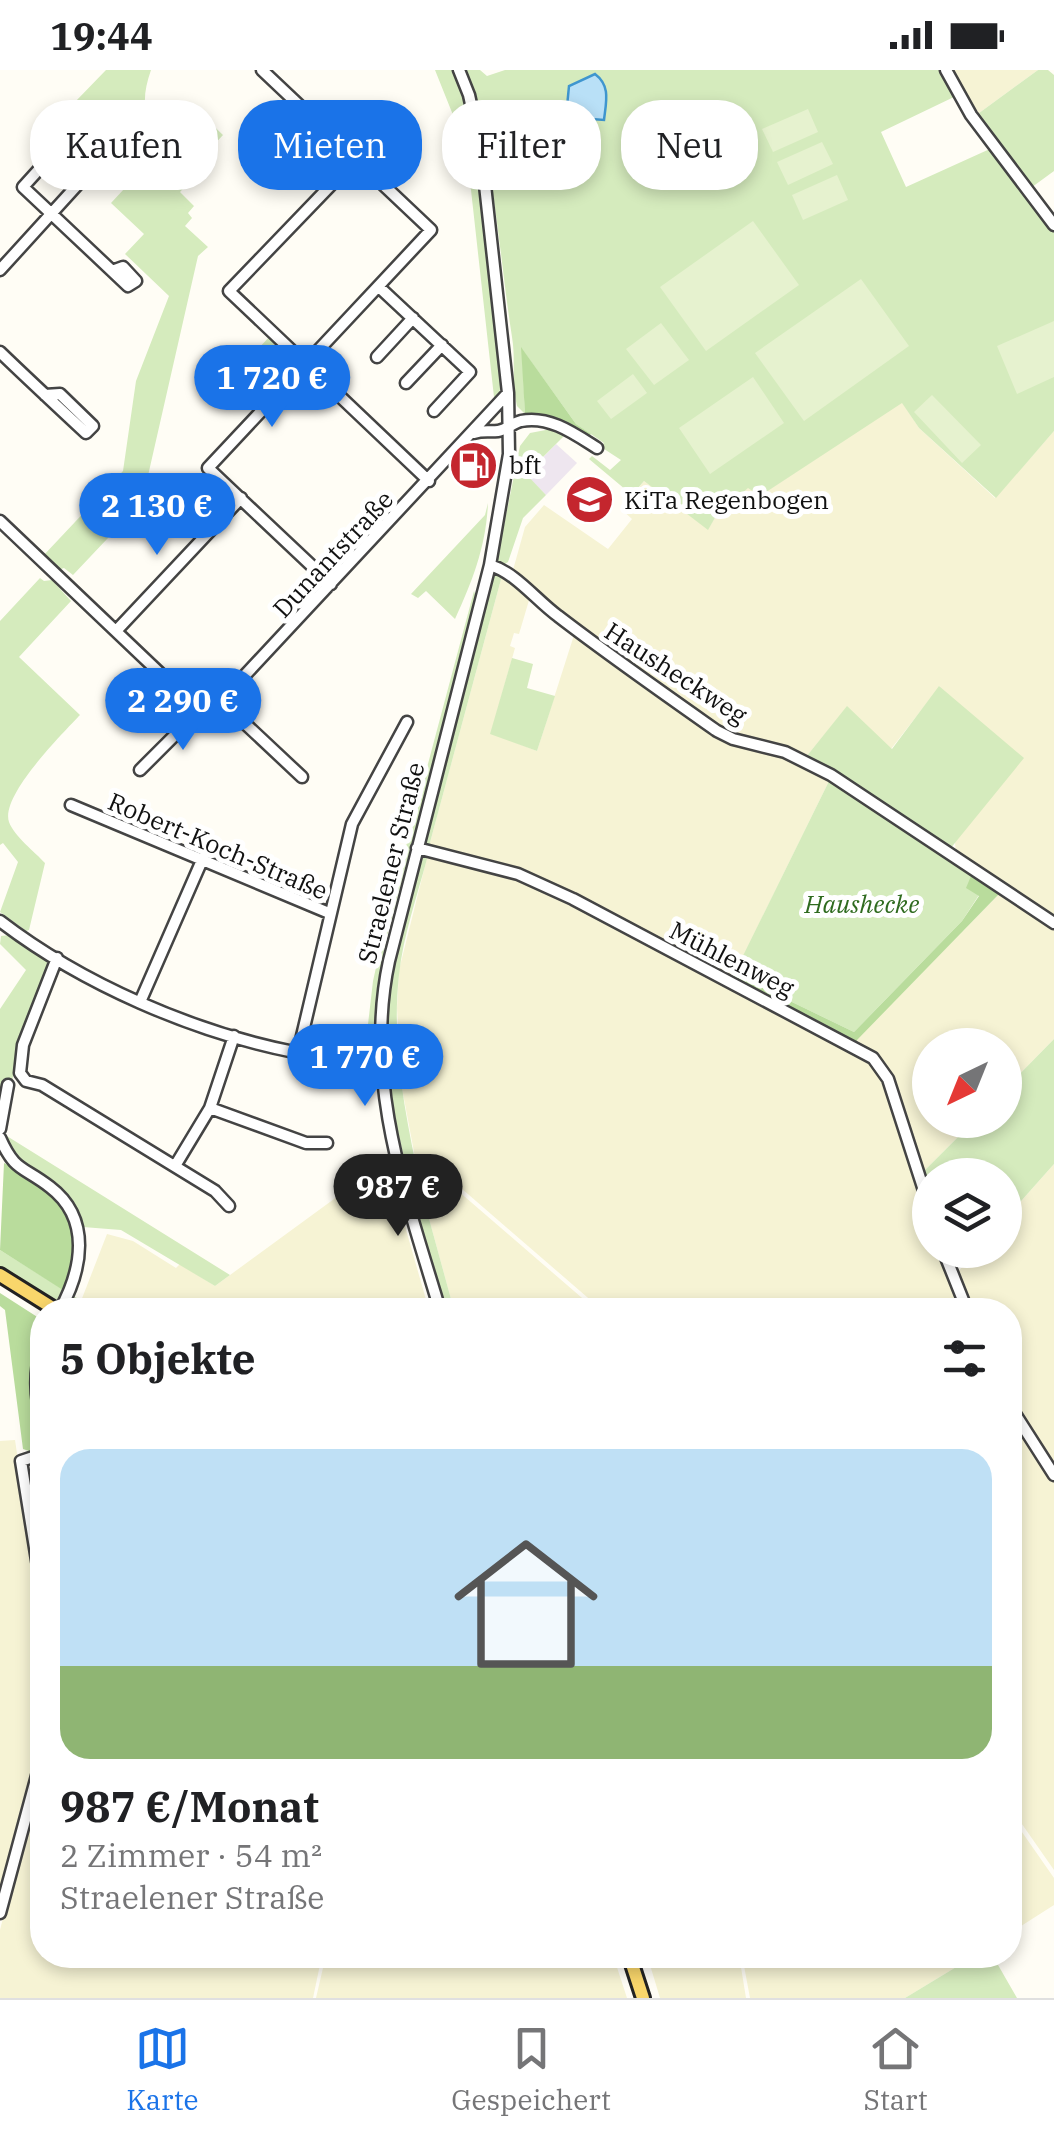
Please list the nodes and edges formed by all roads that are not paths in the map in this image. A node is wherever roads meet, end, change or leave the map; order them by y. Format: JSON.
{"nodes":[{"id":1,"x":262,"y":70,"type":"edge"},
{"id":2,"x":459,"y":70,"type":"edge"},
{"id":3,"x":946,"y":70,"type":"edge"},
{"id":4,"x":294,"y":100,"type":"edge"},
{"id":5,"x":326,"y":190,"type":"edge"},
{"id":6,"x":389,"y":190,"type":"edge"},
{"id":7,"x":52,"y":213,"type":"junction"},
{"id":8,"x":1054,"y":225,"type":"edge"},
{"id":9,"x":0,"y":270,"type":"edge"},
{"id":10,"x":112,"y":270,"type":"dead end"},
{"id":11,"x":379,"y":286,"type":"junction"},
{"id":12,"x":413,"y":318,"type":"junction"},
{"id":13,"x":442,"y":345,"type":"junction"},
{"id":14,"x":0,"y":352,"type":"edge"},
{"id":15,"x":377,"y":356,"type":"dead end"},
{"id":16,"x":306,"y":364,"type":"junction"},
{"id":17,"x":406,"y":383,"type":"dead end"},
{"id":18,"x":508,"y":393,"type":"junction"},
{"id":19,"x":45,"y":395,"type":"junction"},
{"id":20,"x":434,"y":411,"type":"dead end"},
{"id":21,"x":509,"y":426,"type":"junction"},
{"id":22,"x":473,"y":433,"type":"junction"},
{"id":23,"x":597,"y":448,"type":"dead end"},
{"id":24,"x":429,"y":481,"type":"junction"},
{"id":25,"x":241,"y":498,"type":"junction"},
{"id":26,"x":0,"y":521,"type":"edge"},
{"id":27,"x":490,"y":565,"type":"junction"},
{"id":28,"x":331,"y":584,"type":"junction"},
{"id":29,"x":116,"y":631,"type":"junction"},
{"id":30,"x":221,"y":701,"type":"junction"},
{"id":31,"x":202,"y":714,"type":"junction"},
{"id":32,"x":407,"y":722,"type":"dead end"},
{"id":33,"x":140,"y":770,"type":"dead end"},
{"id":34,"x":302,"y":777,"type":"dead end"},
{"id":35,"x":71,"y":805,"type":"dead end"},
{"id":36,"x":417,"y":848,"type":"junction"},
{"id":37,"x":203,"y":858,"type":"junction"},
{"id":38,"x":330,"y":914,"type":"junction"},
{"id":39,"x":1054,"y":923,"type":"edge"},
{"id":40,"x":1,"y":924,"type":"edge"},
{"id":41,"x":57,"y":958,"type":"junction"},
{"id":42,"x":140,"y":1002,"type":"junction"},
{"id":43,"x":234,"y":1036,"type":"junction"},
{"id":44,"x":298,"y":1053,"type":"junction"},
{"id":45,"x":380,"y":1053,"type":"junction"},
{"id":46,"x":8,"y":1085,"type":"dead end"},
{"id":47,"x":210,"y":1108,"type":"junction"},
{"id":48,"x":0,"y":1129,"type":"edge"},
{"id":49,"x":0,"y":1138,"type":"edge"},
{"id":50,"x":327,"y":1143,"type":"dead end"},
{"id":51,"x":914,"y":1158,"type":"edge"},
{"id":52,"x":175,"y":1166,"type":"junction"},
{"id":53,"x":229,"y":1206,"type":"dead end"},
{"id":54,"x":950,"y":1268,"type":"edge"},
{"id":55,"x":0,"y":1275,"type":"edge"},
{"id":56,"x":38,"y":1298,"type":"edge"},
{"id":57,"x":66,"y":1298,"type":"edge"},
{"id":58,"x":437,"y":1298,"type":"edge"},
{"id":59,"x":962,"y":1298,"type":"edge"},
{"id":60,"x":1022,"y":1425,"type":"edge"},
{"id":61,"x":30,"y":1458,"type":"edge"},
{"id":62,"x":1054,"y":1475,"type":"edge"},
{"id":63,"x":30,"y":1513,"type":"edge"},
{"id":64,"x":30,"y":1802,"type":"edge"},
{"id":65,"x":0,"y":1913,"type":"edge"},
{"id":66,"x":633,"y":1968,"type":"edge"},
{"id":67,"x":642,"y":1998,"type":"edge"}],
"edges":[{"from":1,"to":4,"type":"street"},
{"from":2,"to":18,"type":"street","name":"Straelener Straße"},
{"from":3,"to":8,"type":"street"},
{"from":5,"to":16,"type":"street"},
{"from":6,"to":11,"type":"street"},
{"from":7,"to":7,"type":"street"},
{"from":7,"to":9,"type":"street"},
{"from":7,"to":10,"type":"street"},
{"from":11,"to":12,"type":"street"},
{"from":11,"to":16,"type":"street"},
{"from":12,"to":13,"type":"street"},
{"from":12,"to":15,"type":"street"},
{"from":13,"to":17,"type":"street"},
{"from":13,"to":20,"type":"street"},
{"from":14,"to":19,"type":"street"},
{"from":16,"to":24,"type":"street"},
{"from":16,"to":25,"type":"street"},
{"from":18,"to":21,"type":"street","name":"Straelener Straße"},
{"from":18,"to":22,"type":"street","name":"Dunantstraße"},
{"from":19,"to":19,"type":"street"},
{"from":21,"to":22,"type":"street"},
{"from":21,"to":23,"type":"street"},
{"from":21,"to":27,"type":"street","name":"Straelener Straße"},
{"from":22,"to":24,"type":"street","name":"Dunantstraße"},
{"from":24,"to":28,"type":"street","name":"Dunantstraße"},
{"from":25,"to":28,"type":"street"},
{"from":25,"to":29,"type":"street"},
{"from":26,"to":29,"type":"street"},
{"from":27,"to":36,"type":"street","name":"Straelener Straße"},
{"from":27,"to":39,"type":"street","name":"Hausheckweg"},
{"from":28,"to":30,"type":"street","name":"Dunantstraße"},
{"from":29,"to":31,"type":"street"},
{"from":30,"to":31,"type":"street","name":"Dunantstraße"},
{"from":30,"to":34,"type":"street"},
{"from":31,"to":33,"type":"street","name":"Dunantstraße"},
{"from":32,"to":38,"type":"street"},
{"from":35,"to":37,"type":"street","name":"Robert-Koch-Straße"},
{"from":36,"to":45,"type":"street","name":"Straelener Straße"},
{"from":36,"to":51,"type":"street","name":"Mühlenweg"},
{"from":37,"to":38,"type":"street","name":"Robert-Koch-Straße"},
{"from":37,"to":42,"type":"street"},
{"from":38,"to":44,"type":"street","name":"Robert-Koch-Straße"},
{"from":40,"to":41,"type":"street"},
{"from":41,"to":42,"type":"street"},
{"from":41,"to":52,"type":"street"},
{"from":42,"to":43,"type":"street"},
{"from":43,"to":44,"type":"street"},
{"from":43,"to":47,"type":"street"},
{"from":44,"to":45,"type":"street"},
{"from":45,"to":58,"type":"street","name":"Straelener Straße"},
{"from":46,"to":48,"type":"street"},
{"from":47,"to":50,"type":"street"},
{"from":47,"to":52,"type":"street"},
{"from":49,"to":57,"type":"street"},
{"from":52,"to":53,"type":"street"},
{"from":54,"to":59,"type":"street"},
{"from":55,"to":56,"type":"main road"},
{"from":60,"to":62,"type":"street"},
{"from":61,"to":63,"type":"street"},
{"from":64,"to":65,"type":"street"},
{"from":66,"to":67,"type":"main road"}]}
